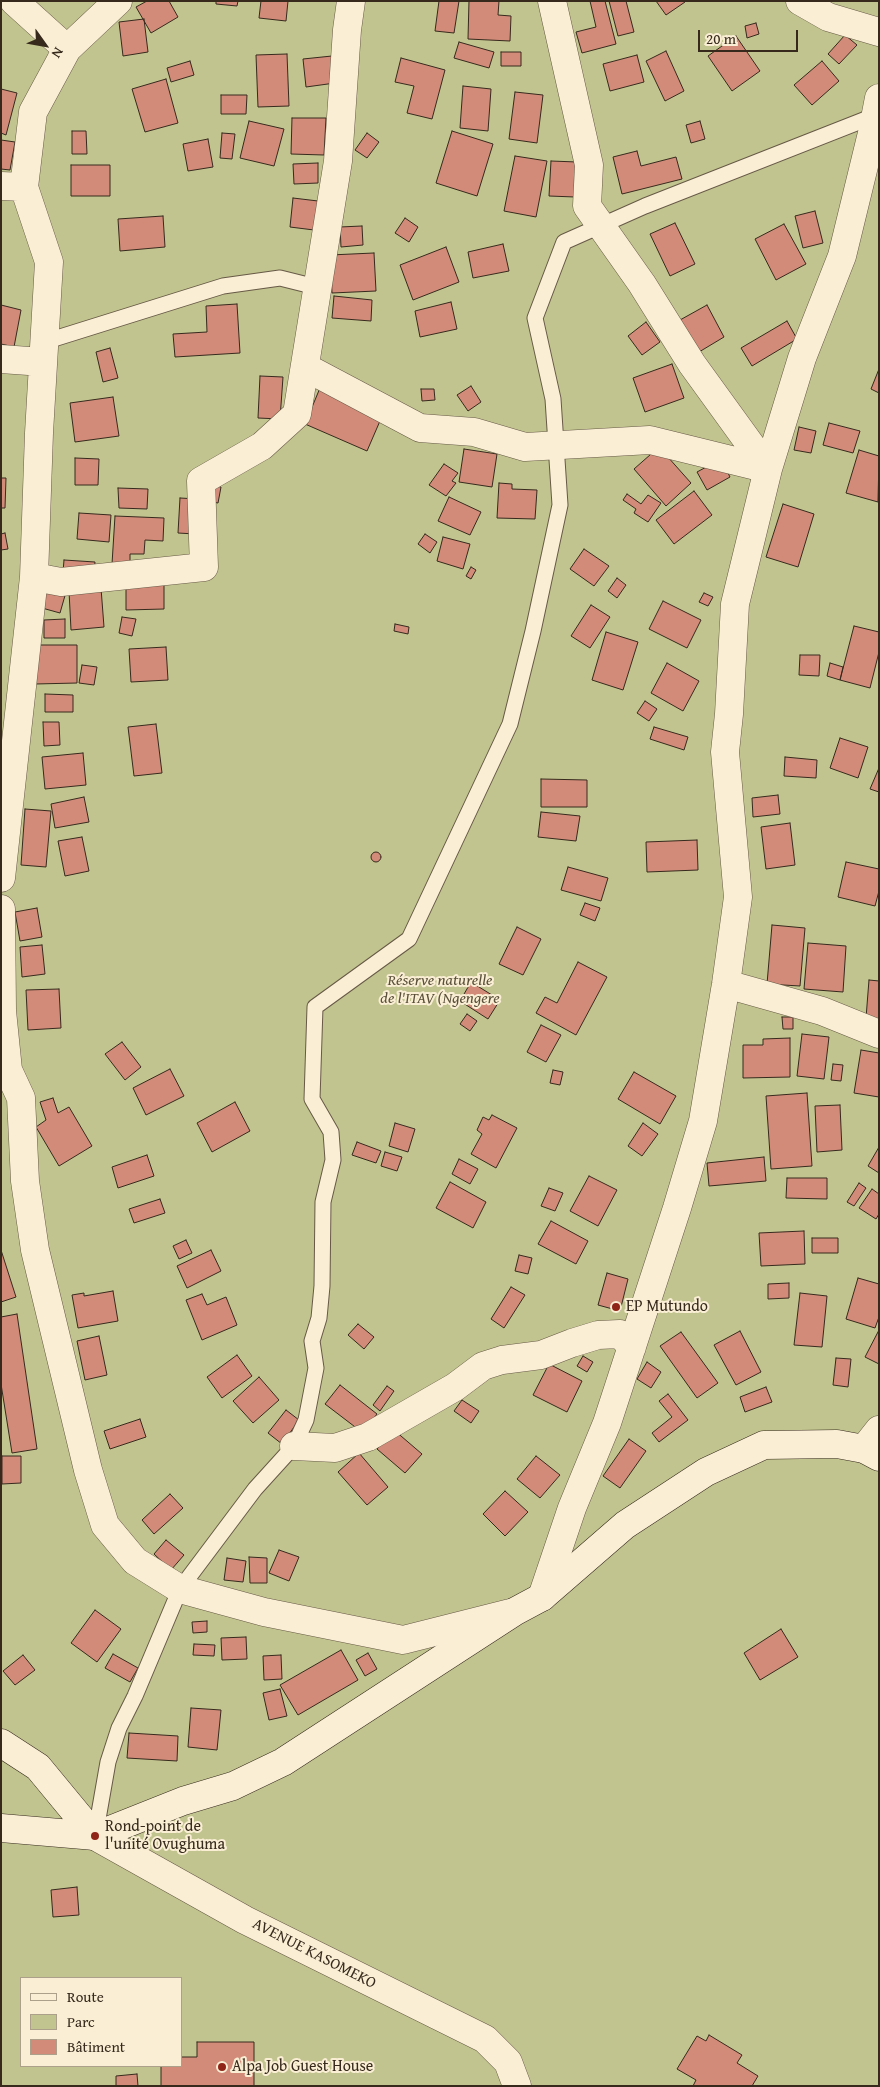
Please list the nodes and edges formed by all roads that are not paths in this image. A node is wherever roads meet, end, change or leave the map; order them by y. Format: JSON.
{"nodes":[{"id":1,"x":14,"y":1,"type":"edge"},
{"id":2,"x":118,"y":1,"type":"edge"},
{"id":3,"x":351,"y":1,"type":"edge"},
{"id":4,"x":552,"y":1,"type":"edge"},
{"id":5,"x":800,"y":1,"type":"edge"},
{"id":6,"x":879,"y":32,"type":"edge"},
{"id":7,"x":67,"y":48,"type":"junction"},
{"id":8,"x":878,"y":109,"type":"edge"},
{"id":9,"x":13,"y":186,"type":"edge"},
{"id":10,"x":601,"y":226,"type":"junction"},
{"id":11,"x":316,"y":287,"type":"junction"},
{"id":12,"x":44,"y":352,"type":"junction"},
{"id":13,"x":1,"y":359,"type":"edge"},
{"id":14,"x":305,"y":367,"type":"junction"},
{"id":15,"x":556,"y":446,"type":"junction"},
{"id":16,"x":768,"y":469,"type":"junction"},
{"id":17,"x":34,"y":577,"type":"junction"},
{"id":18,"x":1,"y":878,"type":"edge"},
{"id":19,"x":1,"y":909,"type":"edge"},
{"id":20,"x":726,"y":984,"type":"junction"},
{"id":21,"x":879,"y":1034,"type":"edge"},
{"id":22,"x":5,"y":1066,"type":"edge"},
{"id":23,"x":632,"y":1347,"type":"junction"},
{"id":24,"x":874,"y":1445,"type":"edge"},
{"id":25,"x":294,"y":1446,"type":"junction"},
{"id":26,"x":180,"y":1589,"type":"junction"},
{"id":27,"x":542,"y":1597,"type":"junction"},
{"id":28,"x":514,"y":1612,"type":"junction"},
{"id":29,"x":1,"y":1743,"type":"edge"},
{"id":30,"x":1,"y":1828,"type":"edge"},
{"id":31,"x":95,"y":1836,"type":"junction"},
{"id":32,"x":517,"y":2086,"type":"edge"}],
"edges":[{"from":1,"to":7,"type":"street"},
{"from":2,"to":7,"type":"street"},
{"from":3,"to":11,"type":"street"},
{"from":4,"to":10,"type":"street"},
{"from":5,"to":6,"type":"street"},
{"from":7,"to":9,"type":"street"},
{"from":8,"to":10,"type":"lane"},
{"from":8,"to":16,"type":"street"},
{"from":9,"to":12,"type":"street"},
{"from":10,"to":15,"type":"lane"},
{"from":10,"to":16,"type":"street"},
{"from":11,"to":12,"type":"lane"},
{"from":11,"to":14,"type":"street"},
{"from":12,"to":13,"type":"street"},
{"from":12,"to":17,"type":"street"},
{"from":14,"to":15,"type":"street"},
{"from":14,"to":17,"type":"street"},
{"from":15,"to":16,"type":"street"},
{"from":15,"to":25,"type":"lane"},
{"from":16,"to":20,"type":"street"},
{"from":17,"to":18,"type":"street"},
{"from":19,"to":22,"type":"street"},
{"from":20,"to":21,"type":"street"},
{"from":20,"to":23,"type":"street"},
{"from":22,"to":26,"type":"street"},
{"from":23,"to":25,"type":"street"},
{"from":23,"to":27,"type":"street"},
{"from":24,"to":27,"type":"street"},
{"from":25,"to":26,"type":"lane"},
{"from":26,"to":28,"type":"street"},
{"from":26,"to":31,"type":"lane"},
{"from":27,"to":28,"type":"street"},
{"from":28,"to":31,"type":"street"},
{"from":29,"to":31,"type":"street"},
{"from":30,"to":31,"type":"street"},
{"from":31,"to":32,"type":"street","name":"AVENUE KASOMEKO"}]}
